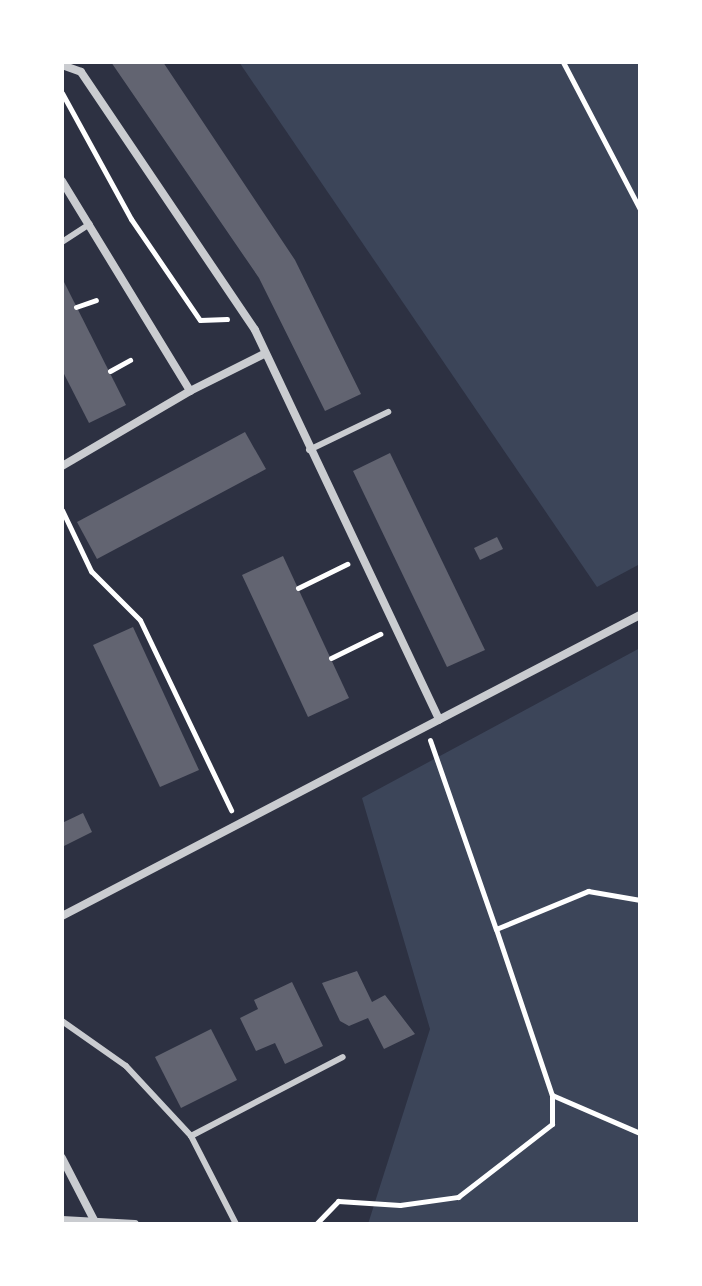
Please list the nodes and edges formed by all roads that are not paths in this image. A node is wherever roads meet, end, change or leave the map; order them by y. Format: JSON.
{"nodes":[{"id":1,"x":62,"y":65,"type":"edge"},
{"id":2,"x":62,"y":181,"type":"edge"},
{"id":3,"x":90,"y":224,"type":"junction"},
{"id":4,"x":62,"y":242,"type":"edge"},
{"id":5,"x":264,"y":354,"type":"junction"},
{"id":6,"x":190,"y":391,"type":"junction"},
{"id":7,"x":388,"y":412,"type":"dead end"},
{"id":8,"x":309,"y":450,"type":"junction"},
{"id":9,"x":62,"y":466,"type":"edge"},
{"id":10,"x":640,"y":615,"type":"edge"},
{"id":11,"x":439,"y":720,"type":"junction"},
{"id":12,"x":62,"y":916,"type":"edge"},
{"id":13,"x":62,"y":1021,"type":"edge"},
{"id":14,"x":343,"y":1057,"type":"dead end"},
{"id":15,"x":191,"y":1136,"type":"junction"},
{"id":16,"x":62,"y":1158,"type":"edge"},
{"id":17,"x":62,"y":1220,"type":"edge"},
{"id":18,"x":97,"y":1223,"type":"edge"},
{"id":19,"x":135,"y":1224,"type":"edge"},
{"id":20,"x":236,"y":1224,"type":"edge"}],
"edges":[{"from":1,"to":5,"type":"street"},
{"from":2,"to":3,"type":"street"},
{"from":3,"to":4,"type":"lane"},
{"from":3,"to":6,"type":"street"},
{"from":5,"to":6,"type":"street"},
{"from":5,"to":8,"type":"street"},
{"from":6,"to":9,"type":"street"},
{"from":7,"to":8,"type":"lane"},
{"from":8,"to":11,"type":"street"},
{"from":10,"to":11,"type":"street"},
{"from":11,"to":12,"type":"street"},
{"from":13,"to":15,"type":"lane"},
{"from":14,"to":15,"type":"lane"},
{"from":15,"to":20,"type":"lane"},
{"from":16,"to":18,"type":"street"},
{"from":17,"to":18,"type":"street"},
{"from":18,"to":19,"type":"street"}]}
